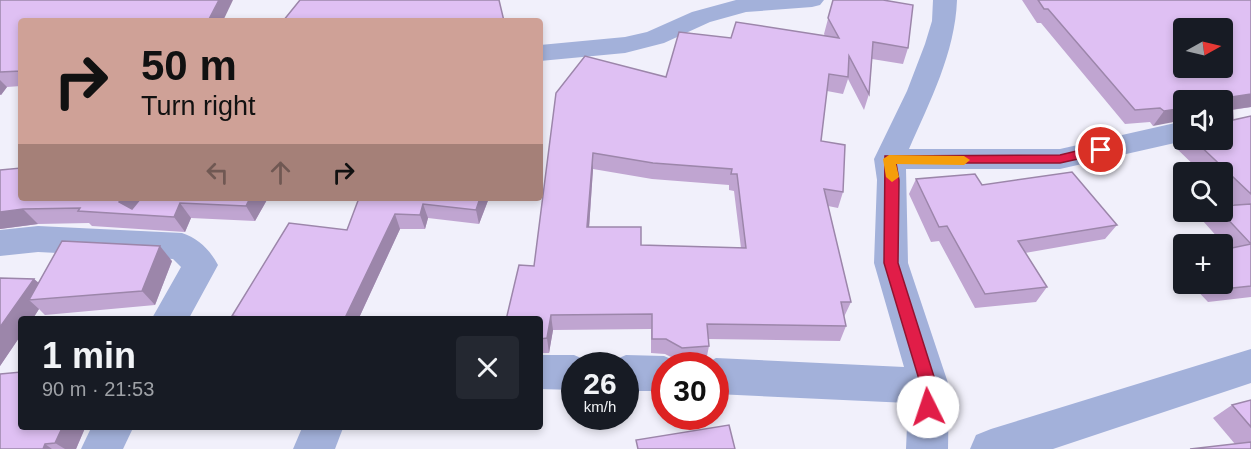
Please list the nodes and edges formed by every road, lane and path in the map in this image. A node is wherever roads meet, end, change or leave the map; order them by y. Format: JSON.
{"nodes":[{"id":1,"x":812,"y":0,"type":"edge"},
{"id":2,"x":945,"y":0,"type":"edge"},
{"id":3,"x":543,"y":52,"type":"edge"},
{"id":4,"x":1173,"y":133,"type":"edge"},
{"id":5,"x":889,"y":159,"type":"junction"},
{"id":6,"x":0,"y":243,"type":"edge"},
{"id":7,"x":171,"y":316,"type":"edge"},
{"id":8,"x":1251,"y":366,"type":"edge"},
{"id":9,"x":543,"y":372,"type":"edge"},
{"id":10,"x":561,"y":372,"type":"edge"},
{"id":11,"x":729,"y":377,"type":"edge"},
{"id":12,"x":929,"y":386,"type":"junction"},
{"id":13,"x":111,"y":430,"type":"edge"},
{"id":14,"x":321,"y":430,"type":"edge"},
{"id":15,"x":102,"y":449,"type":"edge"},
{"id":16,"x":314,"y":449,"type":"edge"},
{"id":17,"x":927,"y":449,"type":"edge"},
{"id":18,"x":991,"y":449,"type":"edge"}],
"edges":[{"from":1,"to":3,"type":"street"},
{"from":2,"to":5,"type":"street"},
{"from":4,"to":5,"type":"street"},
{"from":5,"to":12,"type":"street"},
{"from":6,"to":7,"type":"street"},
{"from":8,"to":18,"type":"street"},
{"from":9,"to":10,"type":"street"},
{"from":11,"to":12,"type":"street"},
{"from":12,"to":17,"type":"street"},
{"from":13,"to":15,"type":"street"},
{"from":14,"to":16,"type":"street"}]}
